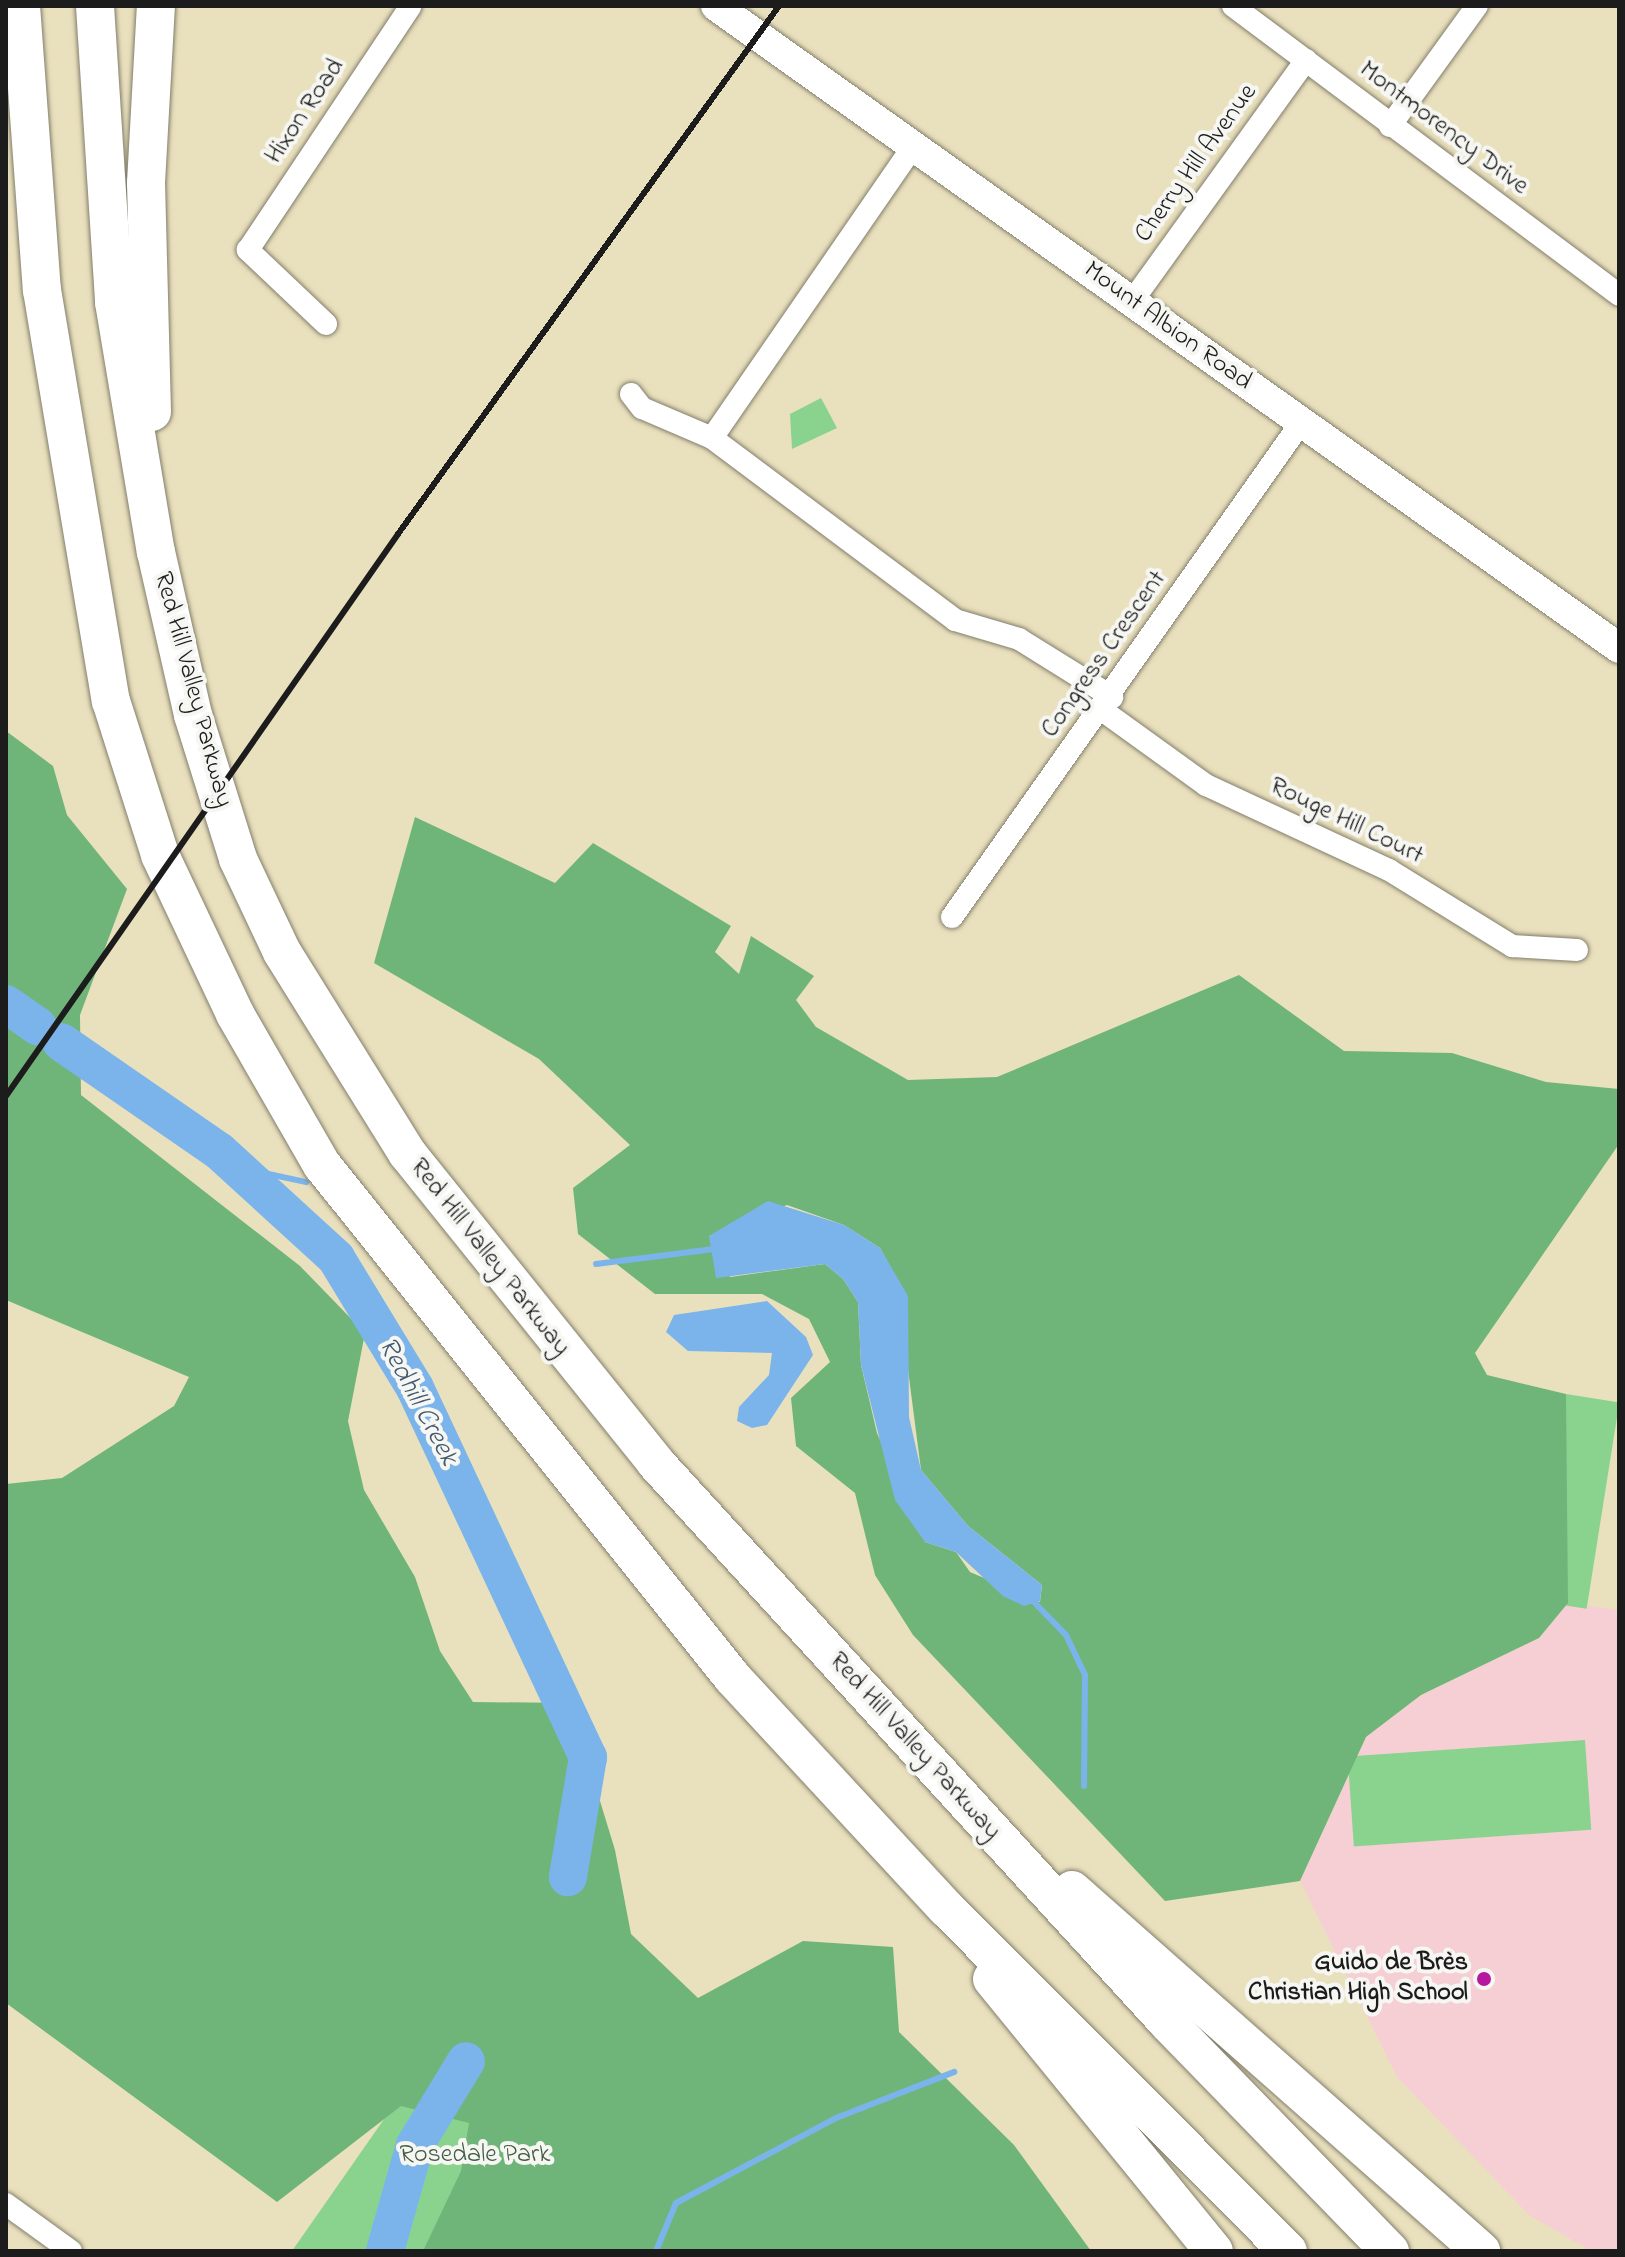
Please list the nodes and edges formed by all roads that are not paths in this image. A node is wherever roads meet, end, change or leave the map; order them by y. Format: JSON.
{"nodes":[{"id":1,"x":21,"y":6,"type":"edge"},
{"id":2,"x":95,"y":6,"type":"edge"},
{"id":3,"x":156,"y":6,"type":"edge"},
{"id":4,"x":411,"y":6,"type":"edge"},
{"id":5,"x":716,"y":6,"type":"edge"},
{"id":6,"x":1233,"y":6,"type":"edge"},
{"id":7,"x":1477,"y":6,"type":"edge"},
{"id":8,"x":1306,"y":60,"type":"junction"},
{"id":9,"x":1390,"y":126,"type":"junction"},
{"id":10,"x":913,"y":147,"type":"junction"},
{"id":11,"x":1619,"y":295,"type":"edge"},
{"id":12,"x":1133,"y":300,"type":"junction"},
{"id":13,"x":326,"y":324,"type":"dead end"},
{"id":14,"x":631,"y":394,"type":"dead end"},
{"id":15,"x":1300,"y":424,"type":"junction"},
{"id":16,"x":712,"y":438,"type":"junction"},
{"id":17,"x":143,"y":482,"type":"junction"},
{"id":18,"x":1619,"y":648,"type":"edge"},
{"id":19,"x":1107,"y":704,"type":"junction"},
{"id":20,"x":952,"y":917,"type":"dead end"},
{"id":21,"x":1577,"y":950,"type":"dead end"},
{"id":22,"x":946,"y":1783,"type":"junction"},
{"id":23,"x":947,"y":1909,"type":"junction"},
{"id":24,"x":6,"y":2204,"type":"edge"},
{"id":25,"x":71,"y":2251,"type":"edge"},
{"id":26,"x":1214,"y":2251,"type":"edge"},
{"id":27,"x":1288,"y":2251,"type":"edge"},
{"id":28,"x":1390,"y":2251,"type":"edge"},
{"id":29,"x":1481,"y":2251,"type":"edge"}],
"edges":[{"from":1,"to":23,"type":"highway"},
{"from":2,"to":17,"type":"highway","name":"Red Hill Valley Parkway"},
{"from":3,"to":17,"type":"highway"},
{"from":4,"to":13,"type":"street","name":"Hixon Road"},
{"from":5,"to":10,"type":"street","name":"Mount Albion Road"},
{"from":6,"to":8,"type":"street","name":"Montmorency Drive"},
{"from":7,"to":9,"type":"street"},
{"from":8,"to":9,"type":"street","name":"Montmorency Drive"},
{"from":8,"to":12,"type":"street","name":"Cherry Hill Avenue"},
{"from":9,"to":11,"type":"street","name":"Montmorency Drive"},
{"from":10,"to":12,"type":"street","name":"Mount Albion Road"},
{"from":10,"to":16,"type":"street"},
{"from":12,"to":15,"type":"street","name":"Mount Albion Road"},
{"from":14,"to":16,"type":"street","name":"Rouge Hill Court"},
{"from":15,"to":18,"type":"street","name":"Mount Albion Road"},
{"from":15,"to":19,"type":"street","name":"Congress Crescent"},
{"from":16,"to":19,"type":"street","name":"Rouge Hill Court"},
{"from":17,"to":22,"type":"highway","name":"Red Hill Valley Parkway"},
{"from":19,"to":20,"type":"street","name":"Congress Crescent"},
{"from":19,"to":21,"type":"street","name":"Rouge Hill Court"},
{"from":22,"to":28,"type":"highway","name":"Red Hill Valley Parkway"},
{"from":22,"to":29,"type":"highway"},
{"from":23,"to":26,"type":"highway"},
{"from":23,"to":27,"type":"highway"},
{"from":24,"to":25,"type":"street"}]}
